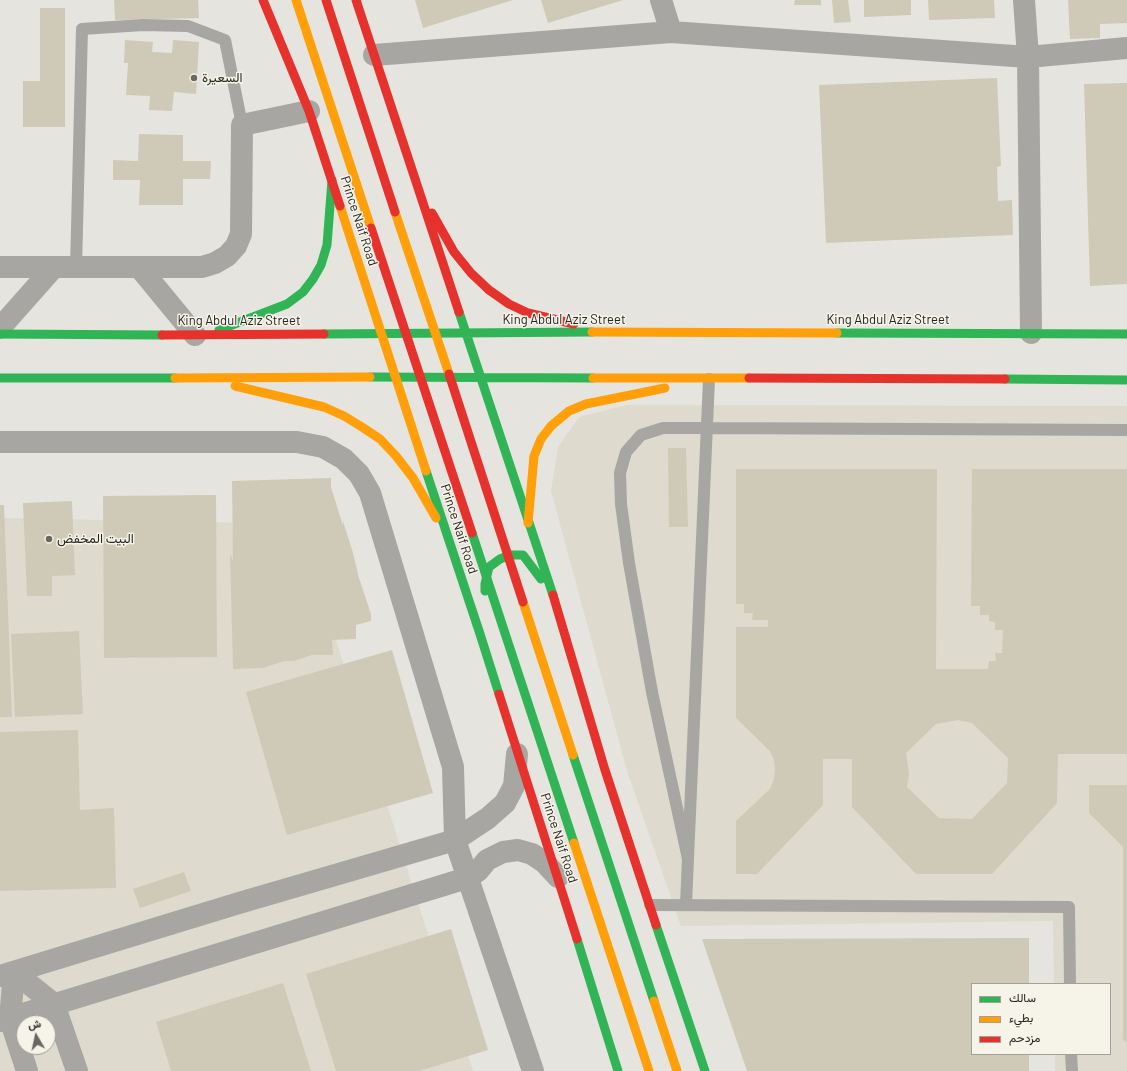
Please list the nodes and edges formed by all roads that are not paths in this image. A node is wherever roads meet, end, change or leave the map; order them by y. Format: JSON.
{"nodes":[{"id":1,"x":263,"y":0,"type":"edge"},
{"id":2,"x":296,"y":0,"type":"edge"},
{"id":3,"x":326,"y":0,"type":"edge"},
{"id":4,"x":356,"y":0,"type":"edge"},
{"id":5,"x":661,"y":0,"type":"edge"},
{"id":6,"x":1024,"y":0,"type":"edge"},
{"id":7,"x":671,"y":32,"type":"junction"},
{"id":8,"x":1127,"y":48,"type":"edge"},
{"id":9,"x":374,"y":55,"type":"junction"},
{"id":10,"x":1028,"y":57,"type":"junction"},
{"id":11,"x":310,"y":111,"type":"junction"},
{"id":12,"x":242,"y":125,"type":"junction"},
{"id":13,"x":332,"y":179,"type":"junction"},
{"id":14,"x":418,"y":188,"type":"junction"},
{"id":15,"x":0,"y":267,"type":"edge"},
{"id":16,"x":54,"y":267,"type":"junction"},
{"id":17,"x":139,"y":267,"type":"junction"},
{"id":18,"x":76,"y":268,"type":"junction"},
{"id":19,"x":0,"y":328,"type":"edge"},
{"id":20,"x":465,"y":332,"type":"junction"},
{"id":21,"x":382,"y":333,"type":"junction"},
{"id":22,"x":608,"y":333,"type":"junction"},
{"id":23,"x":1031,"y":333,"type":"junction"},
{"id":24,"x":0,"y":334,"type":"edge"},
{"id":25,"x":1127,"y":334,"type":"edge"},
{"id":26,"x":200,"y":335,"type":"junction"},
{"id":27,"x":396,"y":377,"type":"junction"},
{"id":28,"x":0,"y":378,"type":"edge"},
{"id":29,"x":199,"y":378,"type":"junction"},
{"id":30,"x":480,"y":378,"type":"junction"},
{"id":31,"x":709,"y":379,"type":"junction"},
{"id":32,"x":1127,"y":380,"type":"edge"},
{"id":33,"x":706,"y":428,"type":"junction"},
{"id":34,"x":1127,"y":430,"type":"edge"},
{"id":35,"x":0,"y":442,"type":"edge"},
{"id":36,"x":528,"y":524,"type":"junction"},
{"id":37,"x":448,"y":540,"type":"junction"},
{"id":38,"x":484,"y":601,"type":"dead end"},
{"id":39,"x":554,"y":602,"type":"junction"},
{"id":40,"x":483,"y":614,"type":"dead end"},
{"id":41,"x":480,"y":634,"type":"junction"},
{"id":42,"x":517,"y":754,"type":"junction"},
{"id":43,"x":455,"y":840,"type":"junction"},
{"id":44,"x":688,"y":859,"type":"junction"},
{"id":45,"x":558,"y":877,"type":"junction"},
{"id":46,"x":467,"y":878,"type":"junction"},
{"id":47,"x":650,"y":904,"type":"junction"},
{"id":48,"x":686,"y":904,"type":"junction"},
{"id":49,"x":7,"y":974,"type":"edge"},
{"id":50,"x":1070,"y":983,"type":"edge"},
{"id":51,"x":54,"y":1004,"type":"junction"},
{"id":52,"x":5,"y":1020,"type":"edge"},
{"id":53,"x":1071,"y":1055,"type":"edge"},
{"id":54,"x":27,"y":1071,"type":"edge"},
{"id":55,"x":77,"y":1071,"type":"edge"},
{"id":56,"x":533,"y":1071,"type":"edge"},
{"id":57,"x":618,"y":1071,"type":"edge"},
{"id":58,"x":649,"y":1071,"type":"edge"},
{"id":59,"x":677,"y":1071,"type":"edge"},
{"id":60,"x":706,"y":1071,"type":"edge"},
{"id":61,"x":1072,"y":1071,"type":"edge"}],
"edges":[{"from":1,"to":11,"type":"main road","name":"Prince Naif Road"},
{"from":2,"to":58,"type":"main road","bridge":true},
{"from":3,"to":59,"type":"main road","bridge":true},
{"from":4,"to":9,"type":"main road"},
{"from":5,"to":7,"type":"street"},
{"from":6,"to":10,"type":"street"},
{"from":7,"to":9,"type":"street"},
{"from":7,"to":10,"type":"street"},
{"from":8,"to":10,"type":"street"},
{"from":9,"to":14,"type":"main road"},
{"from":10,"to":23,"type":"street"},
{"from":11,"to":12,"type":"street"},
{"from":11,"to":13,"type":"main road","name":"Prince Naif Road"},
{"from":12,"to":17,"type":"street"},
{"from":12,"to":18,"type":"lane"},
{"from":13,"to":21,"type":"main road","name":"Prince Naif Road"},
{"from":13,"to":26,"type":"main road"},
{"from":14,"to":20,"type":"main road"},
{"from":14,"to":22,"type":"main road"},
{"from":15,"to":16,"type":"street"},
{"from":16,"to":18,"type":"street"},
{"from":16,"to":19,"type":"street"},
{"from":17,"to":18,"type":"street"},
{"from":17,"to":26,"type":"street"},
{"from":20,"to":21,"type":"main road","name":"King Abdul Aziz Street"},
{"from":20,"to":22,"type":"main road","name":"King Abdul Aziz Street"},
{"from":20,"to":30,"type":"main road"},
{"from":21,"to":26,"type":"main road","name":"King Abdul Aziz Street"},
{"from":21,"to":27,"type":"main road","name":"Prince Naif Road"},
{"from":22,"to":23,"type":"main road","name":"King Abdul Aziz Street"},
{"from":23,"to":25,"type":"main road","name":"King Abdul Aziz Street"},
{"from":24,"to":26,"type":"main road","name":"King Abdul Aziz Street"},
{"from":27,"to":29,"type":"main road"},
{"from":27,"to":30,"type":"main road"},
{"from":27,"to":37,"type":"main road","name":"Prince Naif Road"},
{"from":28,"to":29,"type":"main road"},
{"from":29,"to":37,"type":"main road"},
{"from":30,"to":31,"type":"main road"},
{"from":30,"to":36,"type":"main road"},
{"from":31,"to":32,"type":"main road"},
{"from":31,"to":33,"type":"lane"},
{"from":31,"to":36,"type":"main road"},
{"from":33,"to":34,"type":"lane"},
{"from":33,"to":44,"type":"lane"},
{"from":33,"to":44,"type":"lane"},
{"from":35,"to":43,"type":"street"},
{"from":36,"to":39,"type":"main road"},
{"from":37,"to":41,"type":"main road","name":"Prince Naif Road"},
{"from":38,"to":39,"type":"main road"},
{"from":39,"to":47,"type":"main road"},
{"from":40,"to":41,"type":"main road"},
{"from":41,"to":42,"type":"main road","name":"Prince Naif Road"},
{"from":42,"to":43,"type":"street"},
{"from":42,"to":45,"type":"main road","name":"Prince Naif Road"},
{"from":43,"to":46,"type":"street"},
{"from":43,"to":49,"type":"street"},
{"from":44,"to":48,"type":"lane"},
{"from":45,"to":46,"type":"street"},
{"from":45,"to":57,"type":"main road","name":"Prince Naif Road"},
{"from":46,"to":51,"type":"street"},
{"from":46,"to":56,"type":"street"},
{"from":47,"to":48,"type":"lane"},
{"from":47,"to":60,"type":"main road"},
{"from":48,"to":50,"type":"lane"},
{"from":49,"to":51,"type":"street"},
{"from":49,"to":52,"type":"street"},
{"from":51,"to":52,"type":"street"},
{"from":51,"to":55,"type":"street"},
{"from":52,"to":54,"type":"street"},
{"from":53,"to":61,"type":"lane"}]}
